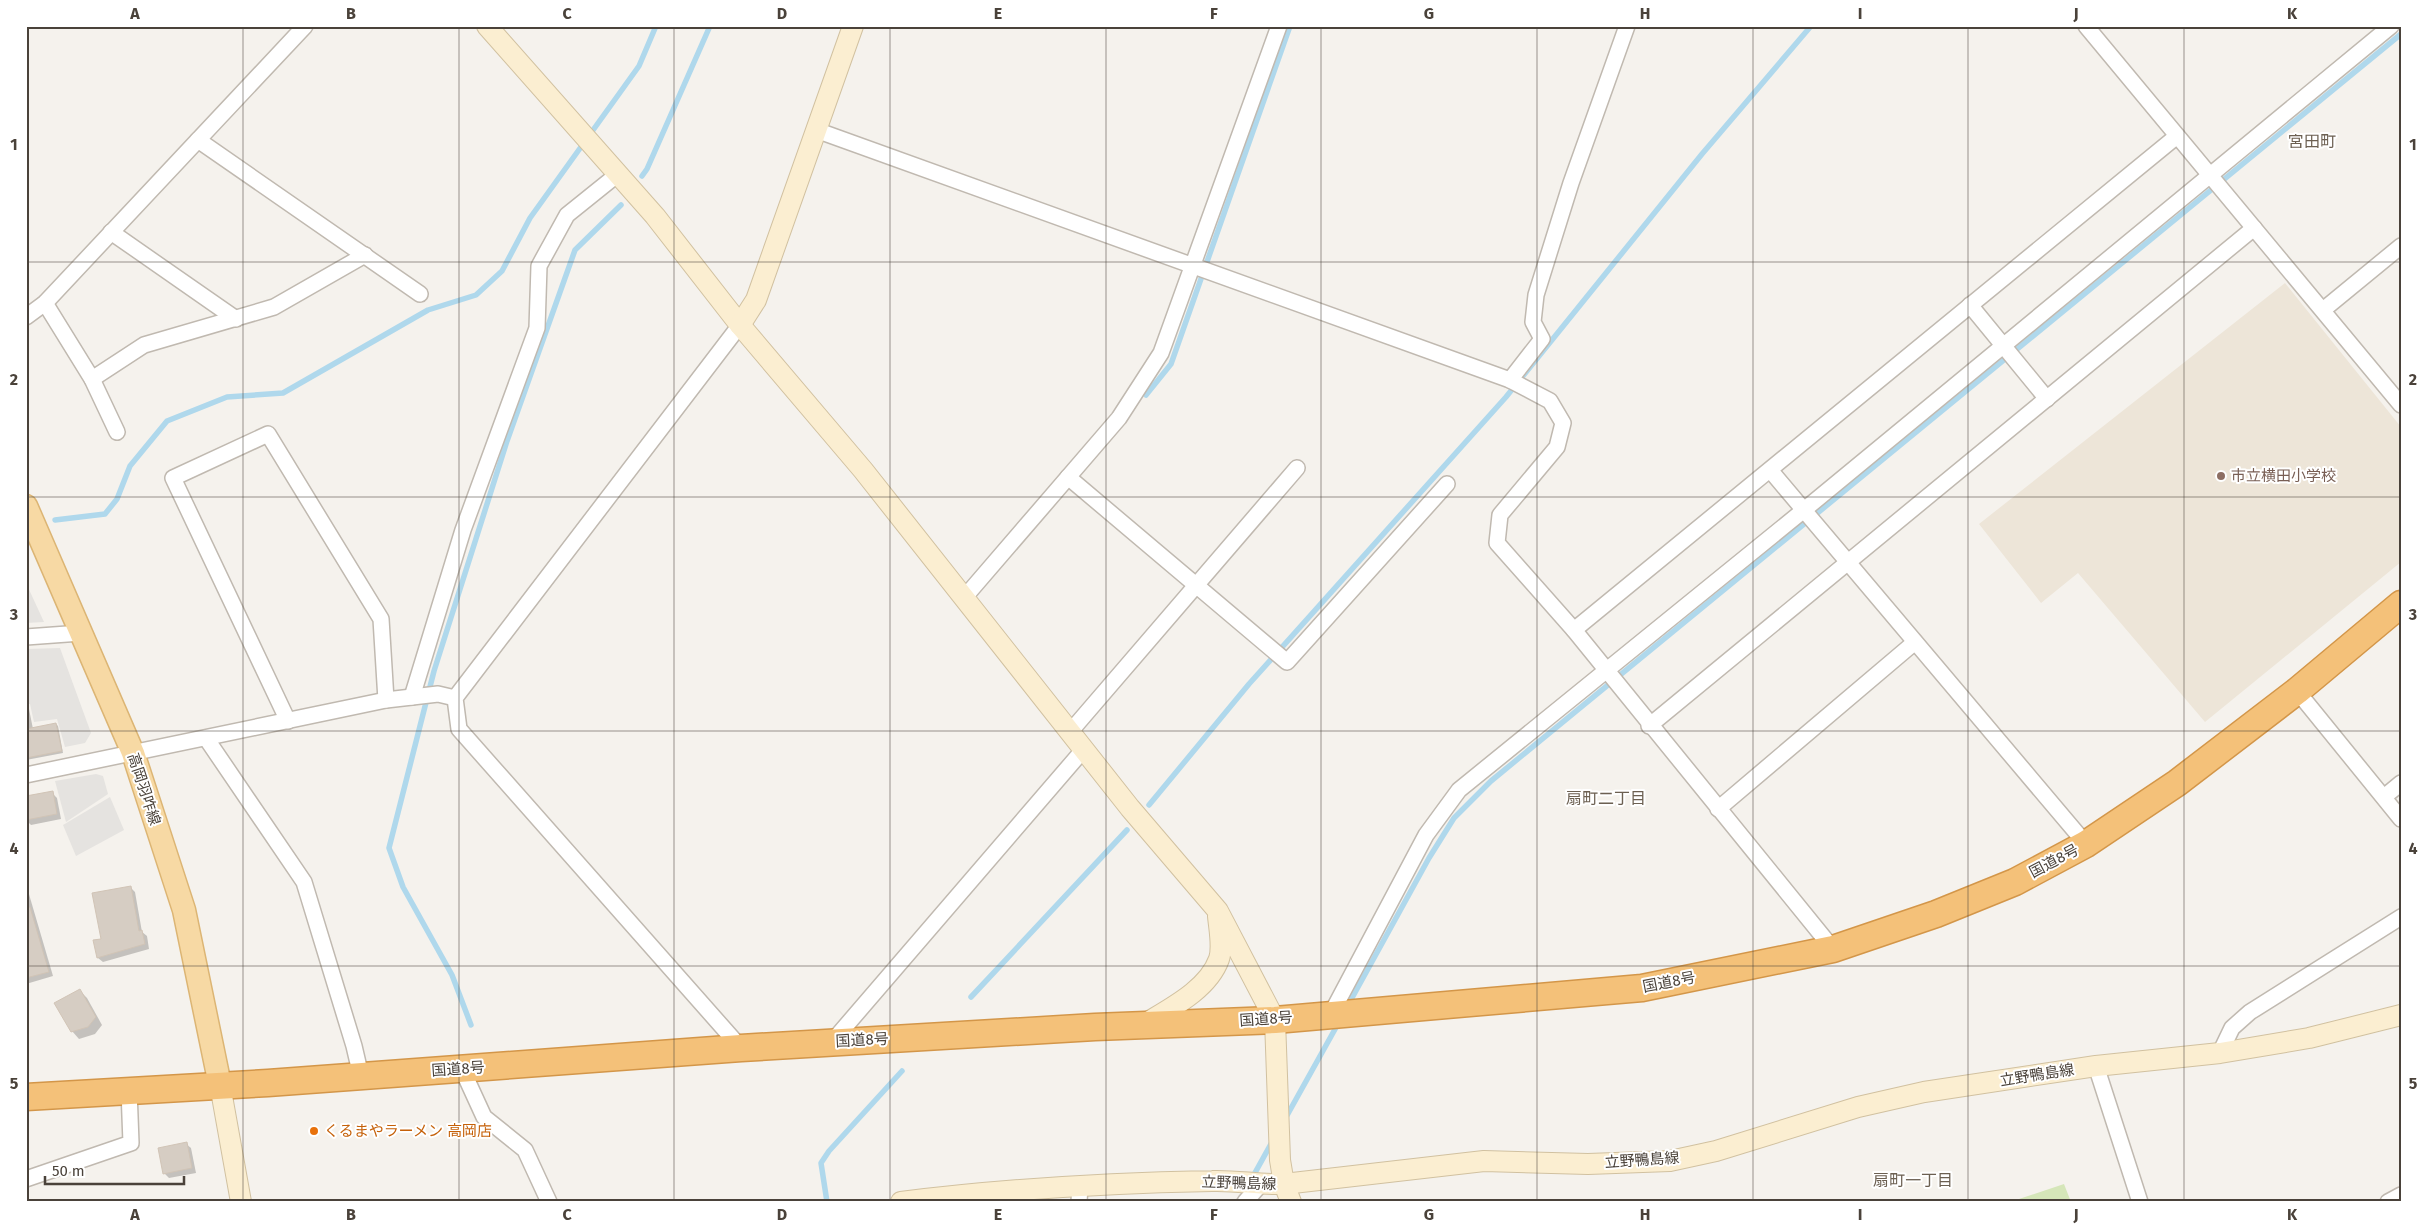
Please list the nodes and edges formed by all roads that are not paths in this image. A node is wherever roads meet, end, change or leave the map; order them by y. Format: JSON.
{"nodes":[{"id":1,"x":305,"y":26,"type":"edge"},
{"id":2,"x":487,"y":26,"type":"edge"},
{"id":3,"x":853,"y":26,"type":"edge"},
{"id":4,"x":1279,"y":26,"type":"edge"},
{"id":5,"x":1627,"y":26,"type":"edge"},
{"id":6,"x":2086,"y":26,"type":"edge"},
{"id":7,"x":2391,"y":26,"type":"edge"},
{"id":8,"x":816,"y":130,"type":"junction"},
{"id":9,"x":2177,"y":136,"type":"junction"},
{"id":10,"x":198,"y":140,"type":"junction"},
{"id":11,"x":618,"y":174,"type":"junction"},
{"id":12,"x":2211,"y":175,"type":"junction"},
{"id":13,"x":2254,"y":228,"type":"junction"},
{"id":14,"x":112,"y":232,"type":"junction"},
{"id":15,"x":2401,"y":246,"type":"edge"},
{"id":16,"x":365,"y":256,"type":"junction"},
{"id":17,"x":1201,"y":269,"type":"junction"},
{"id":18,"x":420,"y":294,"type":"dead end"},
{"id":19,"x":45,"y":303,"type":"junction"},
{"id":20,"x":1970,"y":305,"type":"junction"},
{"id":21,"x":2323,"y":310,"type":"junction"},
{"id":22,"x":26,"y":317,"type":"edge"},
{"id":23,"x":236,"y":319,"type":"junction"},
{"id":24,"x":740,"y":325,"type":"junction"},
{"id":25,"x":2004,"y":345,"type":"junction"},
{"id":26,"x":92,"y":379,"type":"junction"},
{"id":27,"x":1510,"y":380,"type":"junction"},
{"id":28,"x":2047,"y":399,"type":"junction"},
{"id":29,"x":2401,"y":405,"type":"edge"},
{"id":30,"x":117,"y":432,"type":"dead end"},
{"id":31,"x":1297,"y":468,"type":"dead end"},
{"id":32,"x":1770,"y":470,"type":"junction"},
{"id":33,"x":1068,"y":477,"type":"junction"},
{"id":34,"x":1446,"y":484,"type":"dead end"},
{"id":35,"x":26,"y":506,"type":"edge"},
{"id":36,"x":1804,"y":510,"type":"junction"},
{"id":37,"x":1849,"y":563,"type":"junction"},
{"id":38,"x":1197,"y":584,"type":"junction"},
{"id":39,"x":964,"y":598,"type":"junction"},
{"id":40,"x":2401,"y":604,"type":"edge"},
{"id":41,"x":1574,"y":630,"type":"junction"},
{"id":42,"x":81,"y":633,"type":"junction"},
{"id":43,"x":26,"y":637,"type":"edge"},
{"id":44,"x":1915,"y":642,"type":"junction"},
{"id":45,"x":1606,"y":670,"type":"junction"},
{"id":46,"x":2297,"y":691,"type":"junction"},
{"id":47,"x":412,"y":697,"type":"junction"},
{"id":48,"x":455,"y":698,"type":"junction"},
{"id":49,"x":386,"y":700,"type":"junction"},
{"id":50,"x":288,"y":721,"type":"junction"},
{"id":51,"x":1649,"y":726,"type":"junction"},
{"id":52,"x":1070,"y":732,"type":"junction"},
{"id":53,"x":206,"y":738,"type":"junction"},
{"id":54,"x":1084,"y":749,"type":"junction"},
{"id":55,"x":133,"y":753,"type":"junction"},
{"id":56,"x":26,"y":775,"type":"edge"},
{"id":57,"x":2401,"y":783,"type":"edge"},
{"id":58,"x":2384,"y":797,"type":"junction"},
{"id":59,"x":1718,"y":809,"type":"junction"},
{"id":60,"x":2401,"y":818,"type":"edge"},
{"id":61,"x":2086,"y":844,"type":"junction"},
{"id":62,"x":1218,"y":911,"type":"junction"},
{"id":63,"x":2401,"y":917,"type":"edge"},
{"id":64,"x":1833,"y":949,"type":"junction"},
{"id":65,"x":1331,"y":1014,"type":"junction"},
{"id":66,"x":2401,"y":1015,"type":"edge"},
{"id":67,"x":1274,"y":1020,"type":"junction"},
{"id":68,"x":1143,"y":1025,"type":"junction"},
{"id":69,"x":832,"y":1042,"type":"junction"},
{"id":70,"x":741,"y":1048,"type":"junction"},
{"id":71,"x":2220,"y":1053,"type":"junction"},
{"id":72,"x":2096,"y":1066,"type":"junction"},
{"id":73,"x":462,"y":1069,"type":"junction"},
{"id":74,"x":361,"y":1076,"type":"junction"},
{"id":75,"x":220,"y":1084,"type":"junction"},
{"id":76,"x":129,"y":1090,"type":"junction"},
{"id":77,"x":26,"y":1097,"type":"edge"},
{"id":78,"x":26,"y":1179,"type":"edge"},
{"id":79,"x":1260,"y":1185,"type":"junction"},
{"id":80,"x":1079,"y":1193,"type":"edge"},
{"id":81,"x":1287,"y":1193,"type":"edge"},
{"id":82,"x":2401,"y":1195,"type":"edge"},
{"id":83,"x":944,"y":1199,"type":"edge"},
{"id":84,"x":241,"y":1202,"type":"edge"},
{"id":85,"x":549,"y":1202,"type":"edge"},
{"id":86,"x":901,"y":1202,"type":"edge"},
{"id":87,"x":1245,"y":1202,"type":"edge"},
{"id":88,"x":2140,"y":1202,"type":"edge"},
{"id":89,"x":2388,"y":1202,"type":"edge"}],
"edges":[{"from":1,"to":10,"type":"street"},
{"from":2,"to":11,"type":"street"},
{"from":3,"to":8,"type":"street"},
{"from":4,"to":17,"type":"street"},
{"from":5,"to":27,"type":"street"},
{"from":6,"to":9,"type":"street"},
{"from":7,"to":12,"type":"street"},
{"from":8,"to":17,"type":"street"},
{"from":8,"to":24,"type":"street"},
{"from":9,"to":12,"type":"street"},
{"from":9,"to":20,"type":"street"},
{"from":10,"to":14,"type":"street"},
{"from":10,"to":16,"type":"street"},
{"from":11,"to":24,"type":"street"},
{"from":11,"to":47,"type":"street"},
{"from":12,"to":13,"type":"street"},
{"from":12,"to":25,"type":"street"},
{"from":13,"to":21,"type":"street"},
{"from":13,"to":28,"type":"street"},
{"from":14,"to":19,"type":"street"},
{"from":14,"to":23,"type":"street"},
{"from":15,"to":21,"type":"street"},
{"from":16,"to":18,"type":"street"},
{"from":16,"to":23,"type":"street"},
{"from":17,"to":27,"type":"street"},
{"from":17,"to":33,"type":"street"},
{"from":19,"to":22,"type":"street"},
{"from":19,"to":26,"type":"street"},
{"from":20,"to":25,"type":"street"},
{"from":20,"to":32,"type":"street"},
{"from":21,"to":29,"type":"street"},
{"from":23,"to":26,"type":"street"},
{"from":24,"to":39,"type":"street"},
{"from":24,"to":48,"type":"street"},
{"from":25,"to":28,"type":"street"},
{"from":25,"to":36,"type":"street"},
{"from":26,"to":30,"type":"street"},
{"from":27,"to":41,"type":"street"},
{"from":28,"to":37,"type":"street"},
{"from":31,"to":38,"type":"street"},
{"from":32,"to":36,"type":"street"},
{"from":32,"to":41,"type":"street"},
{"from":33,"to":38,"type":"street"},
{"from":33,"to":39,"type":"street"},
{"from":34,"to":38,"type":"street"},
{"from":35,"to":42,"type":"main road","name":"高岡羽咋線"},
{"from":36,"to":37,"type":"street"},
{"from":36,"to":45,"type":"street"},
{"from":37,"to":44,"type":"street"},
{"from":37,"to":51,"type":"street"},
{"from":38,"to":52,"type":"street"},
{"from":39,"to":52,"type":"street"},
{"from":40,"to":46,"type":"highway","name":"国道8号"},
{"from":41,"to":45,"type":"street"},
{"from":42,"to":43,"type":"street"},
{"from":42,"to":55,"type":"main road","name":"高岡羽咋線"},
{"from":44,"to":59,"type":"street"},
{"from":44,"to":61,"type":"street"},
{"from":45,"to":51,"type":"street"},
{"from":45,"to":65,"type":"street"},
{"from":46,"to":58,"type":"street"},
{"from":46,"to":61,"type":"highway","name":"国道8号"},
{"from":47,"to":48,"type":"street"},
{"from":47,"to":49,"type":"street"},
{"from":48,"to":70,"type":"street"},
{"from":49,"to":50,"type":"street"},
{"from":49,"to":50,"type":"street"},
{"from":50,"to":53,"type":"street"},
{"from":51,"to":59,"type":"street"},
{"from":52,"to":54,"type":"street"},
{"from":53,"to":55,"type":"street"},
{"from":53,"to":74,"type":"street"},
{"from":54,"to":62,"type":"street"},
{"from":54,"to":69,"type":"street"},
{"from":55,"to":56,"type":"street"},
{"from":55,"to":75,"type":"main road","name":"高岡羽咋線"},
{"from":57,"to":58,"type":"street"},
{"from":58,"to":60,"type":"street"},
{"from":59,"to":64,"type":"street"},
{"from":61,"to":64,"type":"highway","name":"国道8号"},
{"from":62,"to":67,"type":"street"},
{"from":62,"to":68,"type":"street"},
{"from":63,"to":71,"type":"street"},
{"from":64,"to":65,"type":"highway","name":"国道8号"},
{"from":65,"to":67,"type":"highway","name":"国道8号"},
{"from":66,"to":71,"type":"street","name":"立野鴨島線"},
{"from":67,"to":68,"type":"highway","name":"国道8号"},
{"from":67,"to":81,"type":"street"},
{"from":68,"to":69,"type":"highway","name":"国道8号"},
{"from":69,"to":70,"type":"highway","name":"国道8号"},
{"from":70,"to":73,"type":"highway","name":"国道8号"},
{"from":71,"to":72,"type":"street","name":"立野鴨島線"},
{"from":72,"to":81,"type":"street","name":"立野鴨島線"},
{"from":72,"to":88,"type":"street"},
{"from":73,"to":74,"type":"highway","name":"国道8号"},
{"from":73,"to":85,"type":"street"},
{"from":74,"to":75,"type":"highway","name":"国道8号"},
{"from":75,"to":76,"type":"highway","name":"国道8号"},
{"from":75,"to":84,"type":"street"},
{"from":76,"to":77,"type":"highway","name":"国道8号"},
{"from":76,"to":78,"type":"street"},
{"from":79,"to":80,"type":"street","name":"立野鴨島線"},
{"from":79,"to":81,"type":"street","name":"立野鴨島線"},
{"from":79,"to":87,"type":"street"},
{"from":80,"to":83,"type":"street","name":"立野鴨島線"},
{"from":82,"to":89,"type":"street"},
{"from":83,"to":86,"type":"street","name":"立野鴨島線"}]}
